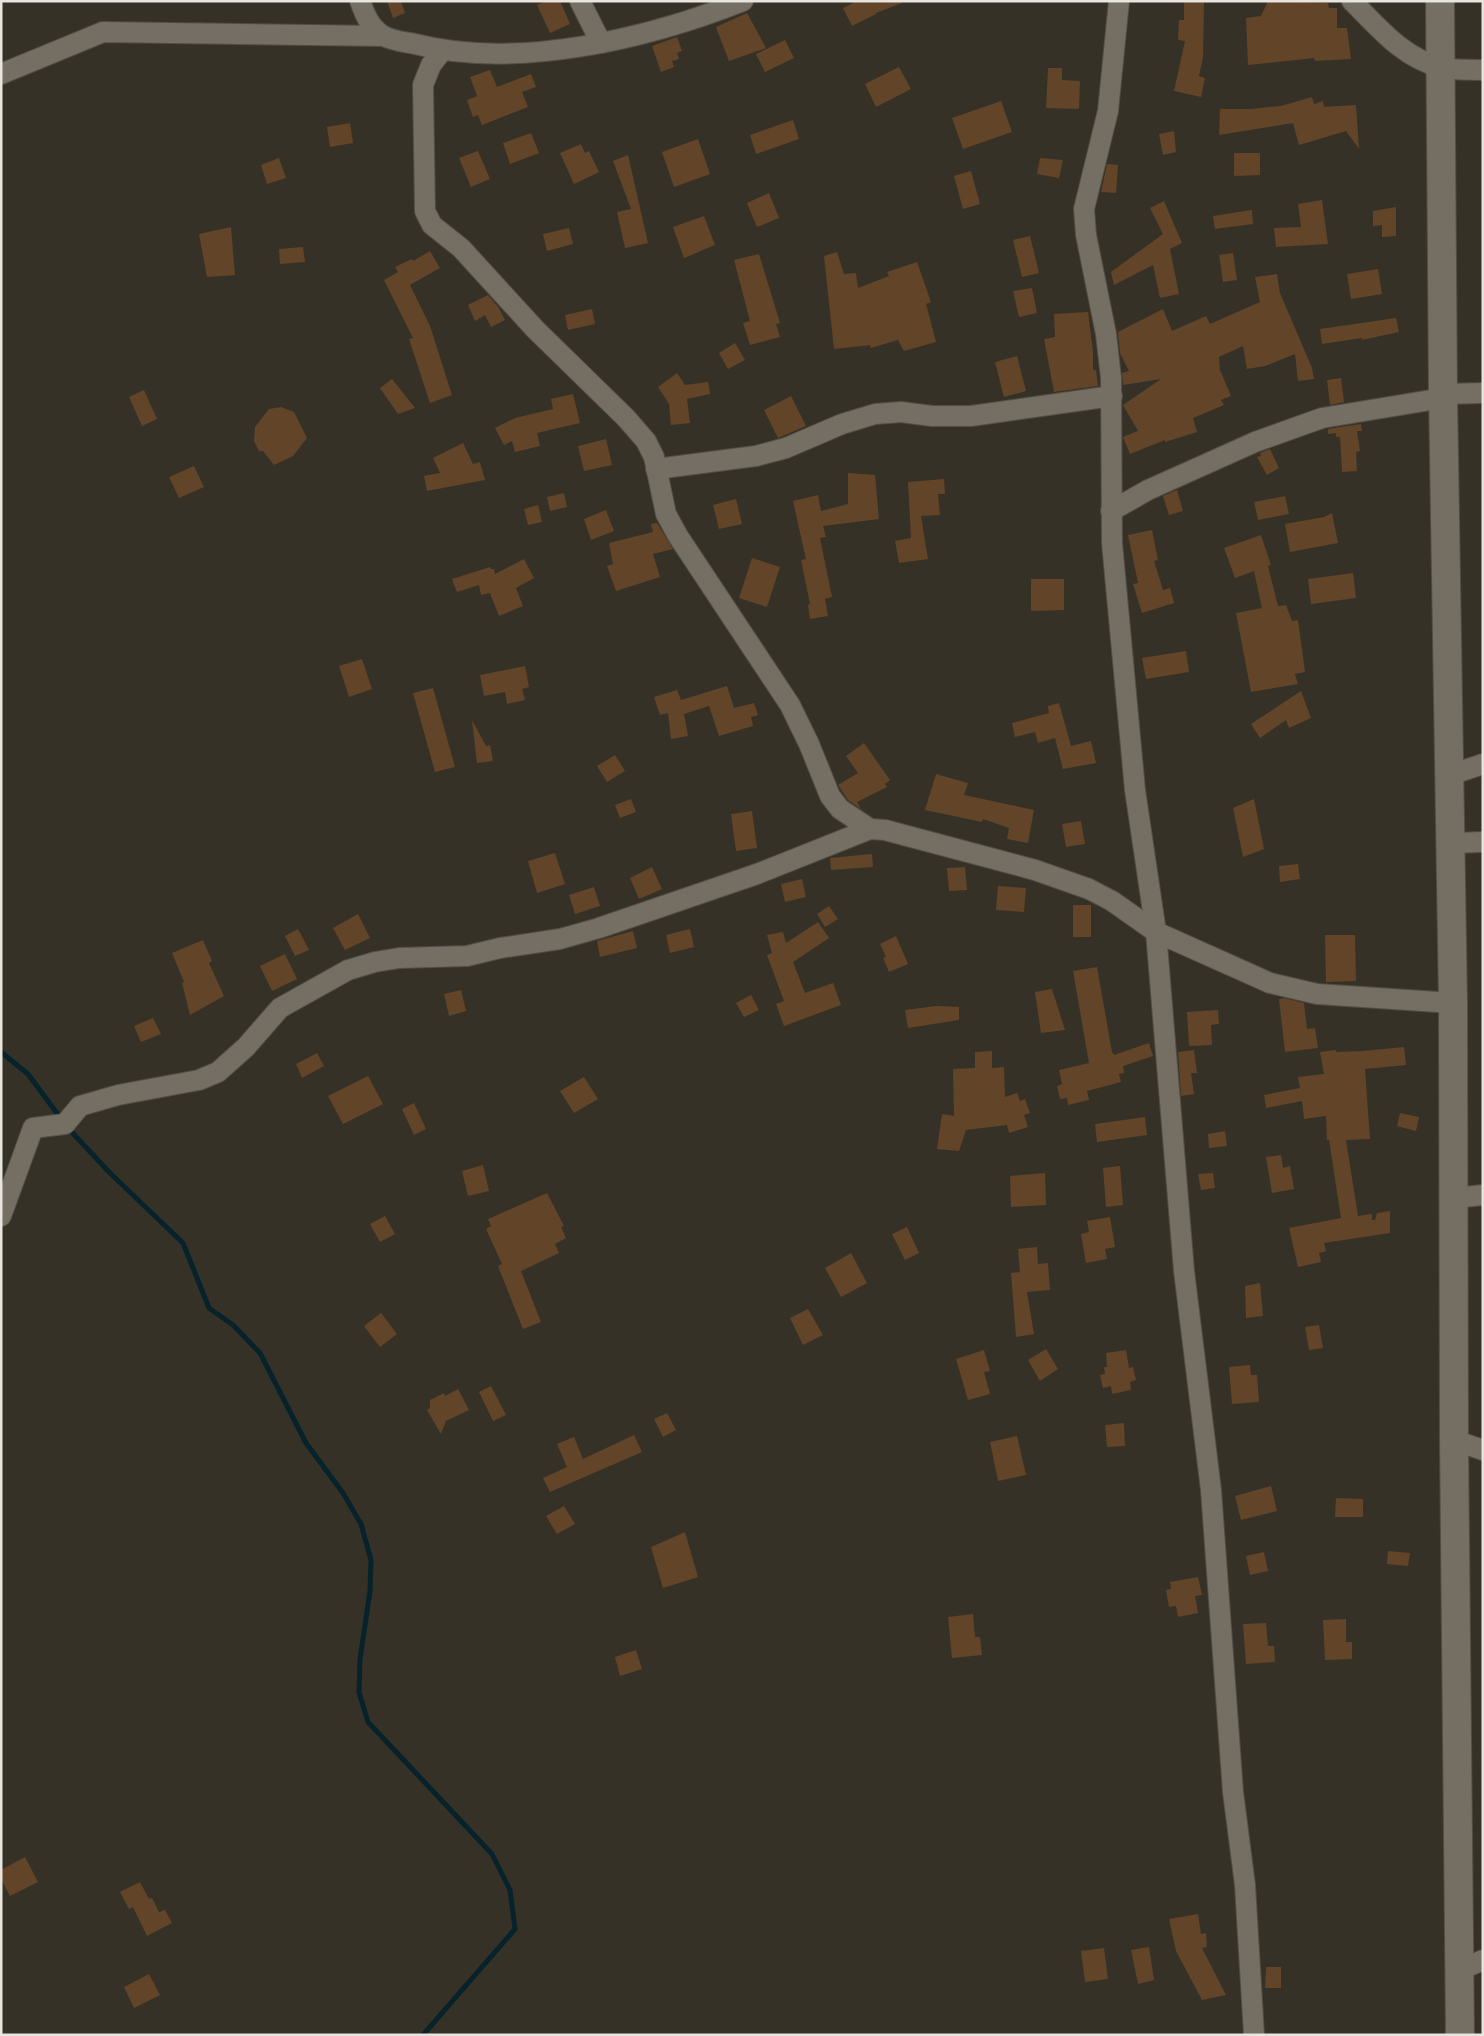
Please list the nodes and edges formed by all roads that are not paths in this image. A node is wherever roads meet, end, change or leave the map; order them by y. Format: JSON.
{"nodes":[{"id":1,"x":360,"y":1,"type":"edge"},
{"id":2,"x":580,"y":1,"type":"edge"},
{"id":3,"x":743,"y":1,"type":"edge"},
{"id":4,"x":1119,"y":1,"type":"edge"},
{"id":5,"x":1352,"y":1,"type":"edge"},
{"id":6,"x":1440,"y":1,"type":"edge"},
{"id":7,"x":384,"y":36,"type":"junction"},
{"id":8,"x":601,"y":42,"type":"junction"},
{"id":9,"x":442,"y":51,"type":"junction"},
{"id":10,"x":1441,"y":68,"type":"junction"},
{"id":11,"x":1483,"y":70,"type":"edge"},
{"id":12,"x":1,"y":74,"type":"edge"},
{"id":13,"x":1483,"y":393,"type":"edge"},
{"id":14,"x":1112,"y":396,"type":"junction"},
{"id":15,"x":1443,"y":396,"type":"junction"},
{"id":16,"x":656,"y":469,"type":"junction"},
{"id":17,"x":1111,"y":511,"type":"junction"},
{"id":18,"x":1483,"y":764,"type":"edge"},
{"id":19,"x":1450,"y":775,"type":"junction"},
{"id":20,"x":870,"y":829,"type":"junction"},
{"id":21,"x":1483,"y":842,"type":"edge"},
{"id":22,"x":1450,"y":843,"type":"junction"},
{"id":23,"x":1156,"y":932,"type":"junction"},
{"id":24,"x":1453,"y":1003,"type":"junction"},
{"id":25,"x":1483,"y":1195,"type":"edge"},
{"id":26,"x":1454,"y":1198,"type":"junction"},
{"id":27,"x":1,"y":1216,"type":"edge"},
{"id":28,"x":1454,"y":1440,"type":"junction"},
{"id":29,"x":1483,"y":1450,"type":"edge"},
{"id":30,"x":1471,"y":1965,"type":"edge"},
{"id":31,"x":1254,"y":2035,"type":"edge"},
{"id":32,"x":1460,"y":2035,"type":"edge"}],
"edges":[{"from":1,"to":7,"type":"street"},
{"from":2,"to":8,"type":"street"},
{"from":3,"to":8,"type":"street"},
{"from":4,"to":14,"type":"street"},
{"from":5,"to":10,"type":"street"},
{"from":6,"to":10,"type":"main road"},
{"from":7,"to":9,"type":"street"},
{"from":7,"to":12,"type":"street"},
{"from":8,"to":9,"type":"street"},
{"from":9,"to":16,"type":"street"},
{"from":10,"to":11,"type":"street"},
{"from":10,"to":15,"type":"main road"},
{"from":13,"to":15,"type":"street"},
{"from":14,"to":16,"type":"street"},
{"from":14,"to":17,"type":"street"},
{"from":15,"to":17,"type":"street"},
{"from":15,"to":19,"type":"main road"},
{"from":16,"to":20,"type":"street"},
{"from":17,"to":23,"type":"street"},
{"from":18,"to":19,"type":"street"},
{"from":19,"to":22,"type":"main road"},
{"from":20,"to":23,"type":"street"},
{"from":20,"to":27,"type":"street"},
{"from":21,"to":22,"type":"street"},
{"from":22,"to":24,"type":"main road"},
{"from":23,"to":24,"type":"street"},
{"from":23,"to":31,"type":"street"},
{"from":24,"to":26,"type":"main road"},
{"from":25,"to":26,"type":"street"},
{"from":26,"to":28,"type":"main road"},
{"from":28,"to":29,"type":"street"},
{"from":28,"to":30,"type":"main road"},
{"from":30,"to":32,"type":"main road"}]}
